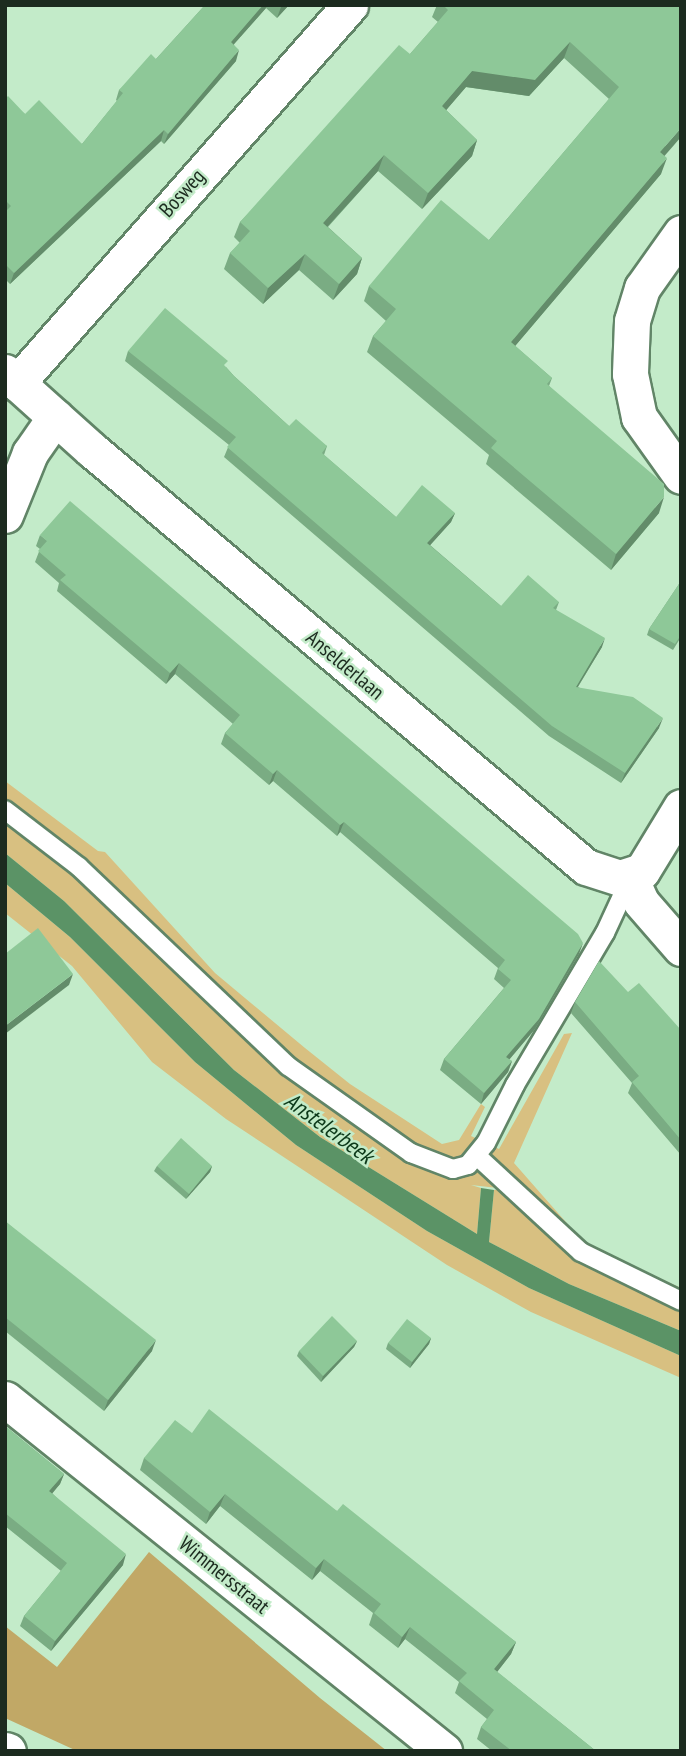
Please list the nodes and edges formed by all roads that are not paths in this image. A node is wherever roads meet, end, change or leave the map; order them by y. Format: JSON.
{"nodes":[{"id":1,"x":350,"y":5,"type":"edge"},
{"id":2,"x":681,"y":233,"type":"edge"},
{"id":3,"x":11,"y":377,"type":"edge"},
{"id":4,"x":55,"y":417,"type":"junction"},
{"id":5,"x":681,"y":476,"type":"edge"},
{"id":6,"x":5,"y":515,"type":"edge"},
{"id":7,"x":681,"y":807,"type":"edge"},
{"id":8,"x":5,"y":810,"type":"edge"},
{"id":9,"x":631,"y":877,"type":"junction"},
{"id":10,"x":681,"y":948,"type":"edge"},
{"id":11,"x":478,"y":1157,"type":"junction"},
{"id":12,"x":681,"y":1301,"type":"edge"},
{"id":13,"x":5,"y":1399,"type":"edge"},
{"id":14,"x":444,"y":1751,"type":"edge"}],
"edges":[{"from":1,"to":3,"type":"street","name":"Bosweg"},
{"from":2,"to":5,"type":"street"},
{"from":3,"to":4,"type":"street","name":"Anselderlaan"},
{"from":4,"to":6,"type":"street"},
{"from":4,"to":9,"type":"street","name":"Anselderlaan"},
{"from":7,"to":9,"type":"street"},
{"from":8,"to":11,"type":"lane"},
{"from":9,"to":10,"type":"street"},
{"from":9,"to":11,"type":"lane"},
{"from":11,"to":12,"type":"lane"},
{"from":13,"to":14,"type":"street","name":"Wimmersstraat"}]}
